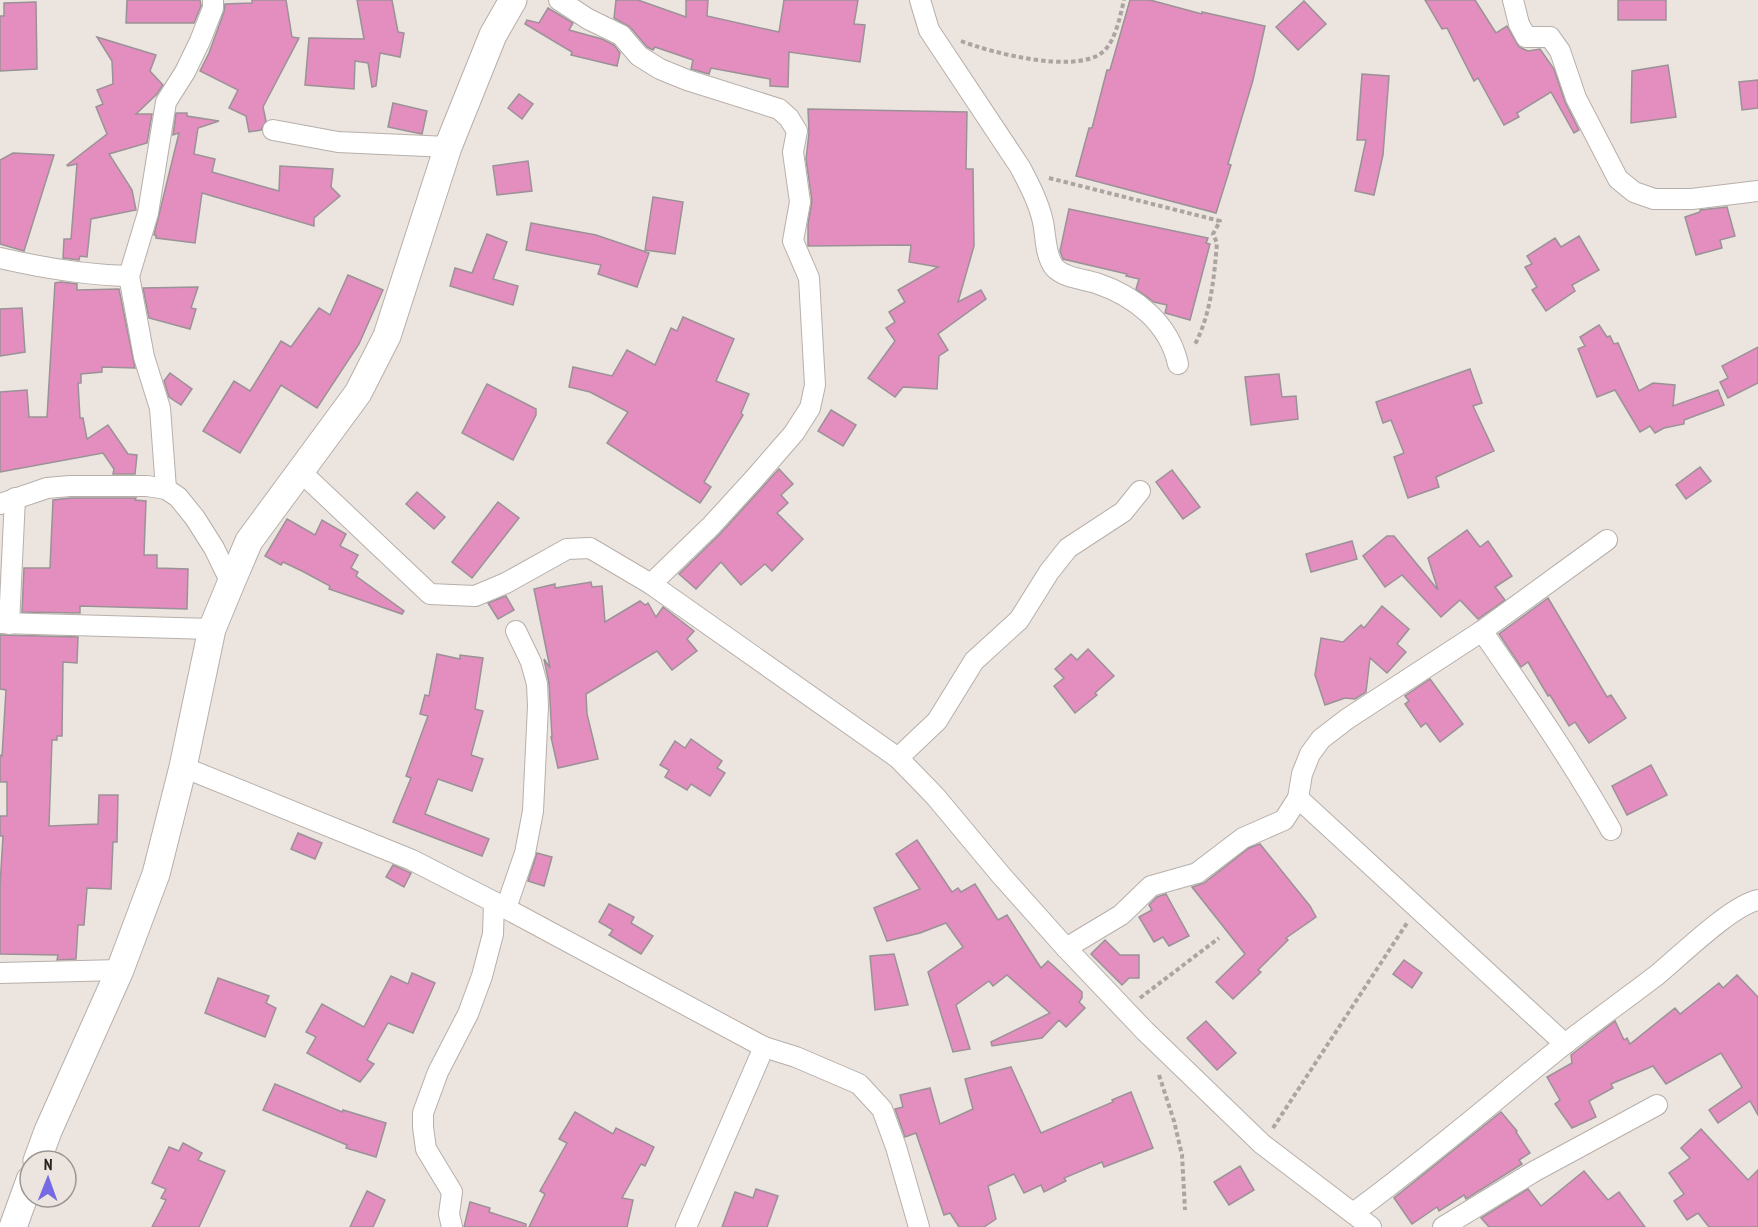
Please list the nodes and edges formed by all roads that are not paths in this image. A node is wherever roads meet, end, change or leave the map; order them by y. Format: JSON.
{"nodes":[{"id":1,"x":213,"y":0,"type":"edge"},
{"id":2,"x":513,"y":0,"type":"edge"},
{"id":3,"x":559,"y":0,"type":"edge"},
{"id":4,"x":920,"y":0,"type":"edge"},
{"id":5,"x":1514,"y":0,"type":"edge"},
{"id":6,"x":273,"y":130,"type":"dead end"},
{"id":7,"x":448,"y":147,"type":"junction"},
{"id":8,"x":1758,"y":191,"type":"edge"},
{"id":9,"x":0,"y":258,"type":"edge"},
{"id":10,"x":129,"y":276,"type":"junction"},
{"id":11,"x":1178,"y":364,"type":"road end"},
{"id":12,"x":300,"y":471,"type":"junction"},
{"id":13,"x":166,"y":489,"type":"junction"},
{"id":14,"x":1140,"y":491,"type":"dead end"},
{"id":15,"x":8,"y":501,"type":"edge"},
{"id":16,"x":1607,"y":540,"type":"dead end"},
{"id":17,"x":231,"y":583,"type":"junction"},
{"id":18,"x":651,"y":584,"type":"junction"},
{"id":19,"x":4,"y":624,"type":"edge"},
{"id":20,"x":212,"y":629,"type":"junction"},
{"id":21,"x":516,"y":631,"type":"dead end"},
{"id":22,"x":1482,"y":631,"type":"junction"},
{"id":23,"x":898,"y":758,"type":"junction"},
{"id":24,"x":183,"y":767,"type":"junction"},
{"id":25,"x":1298,"y":798,"type":"junction"},
{"id":26,"x":1611,"y":830,"type":"dead end"},
{"id":27,"x":1758,"y":900,"type":"edge"},
{"id":28,"x":500,"y":905,"type":"junction"},
{"id":29,"x":1066,"y":948,"type":"junction"},
{"id":30,"x":120,"y":970,"type":"junction"},
{"id":31,"x":0,"y":973,"type":"edge"},
{"id":32,"x":1565,"y":1044,"type":"junction"},
{"id":33,"x":764,"y":1047,"type":"junction"},
{"id":34,"x":1658,"y":1105,"type":"dead end"},
{"id":35,"x":41,"y":1149,"type":"edge"},
{"id":36,"x":20,"y":1209,"type":"edge"},
{"id":37,"x":1353,"y":1213,"type":"junction"},
{"id":38,"x":13,"y":1227,"type":"edge"},
{"id":39,"x":452,"y":1227,"type":"edge"},
{"id":40,"x":686,"y":1227,"type":"edge"},
{"id":41,"x":919,"y":1227,"type":"edge"},
{"id":42,"x":1371,"y":1227,"type":"edge"},
{"id":43,"x":1443,"y":1227,"type":"edge"}],
"edges":[{"from":1,"to":10,"type":"street"},
{"from":2,"to":7,"type":"street"},
{"from":3,"to":18,"type":"street"},
{"from":4,"to":11,"type":"street"},
{"from":5,"to":8,"type":"street"},
{"from":6,"to":7,"type":"street"},
{"from":7,"to":12,"type":"street"},
{"from":9,"to":10,"type":"street"},
{"from":10,"to":13,"type":"street"},
{"from":12,"to":17,"type":"street"},
{"from":12,"to":18,"type":"street"},
{"from":13,"to":15,"type":"street"},
{"from":13,"to":17,"type":"street"},
{"from":14,"to":23,"type":"street"},
{"from":15,"to":19,"type":"street"},
{"from":16,"to":22,"type":"street"},
{"from":17,"to":20,"type":"street"},
{"from":18,"to":23,"type":"street"},
{"from":19,"to":20,"type":"street"},
{"from":20,"to":24,"type":"street"},
{"from":21,"to":28,"type":"street"},
{"from":22,"to":25,"type":"street"},
{"from":22,"to":26,"type":"street"},
{"from":23,"to":29,"type":"street"},
{"from":24,"to":28,"type":"street"},
{"from":24,"to":30,"type":"street"},
{"from":25,"to":29,"type":"street"},
{"from":25,"to":32,"type":"street"},
{"from":27,"to":32,"type":"street"},
{"from":28,"to":33,"type":"street"},
{"from":28,"to":39,"type":"street"},
{"from":29,"to":37,"type":"street"},
{"from":30,"to":31,"type":"street"},
{"from":30,"to":35,"type":"street"},
{"from":32,"to":37,"type":"street"},
{"from":33,"to":40,"type":"street"},
{"from":33,"to":41,"type":"street"},
{"from":34,"to":43,"type":"street"},
{"from":36,"to":38,"type":"street"},
{"from":37,"to":42,"type":"street"}]}
